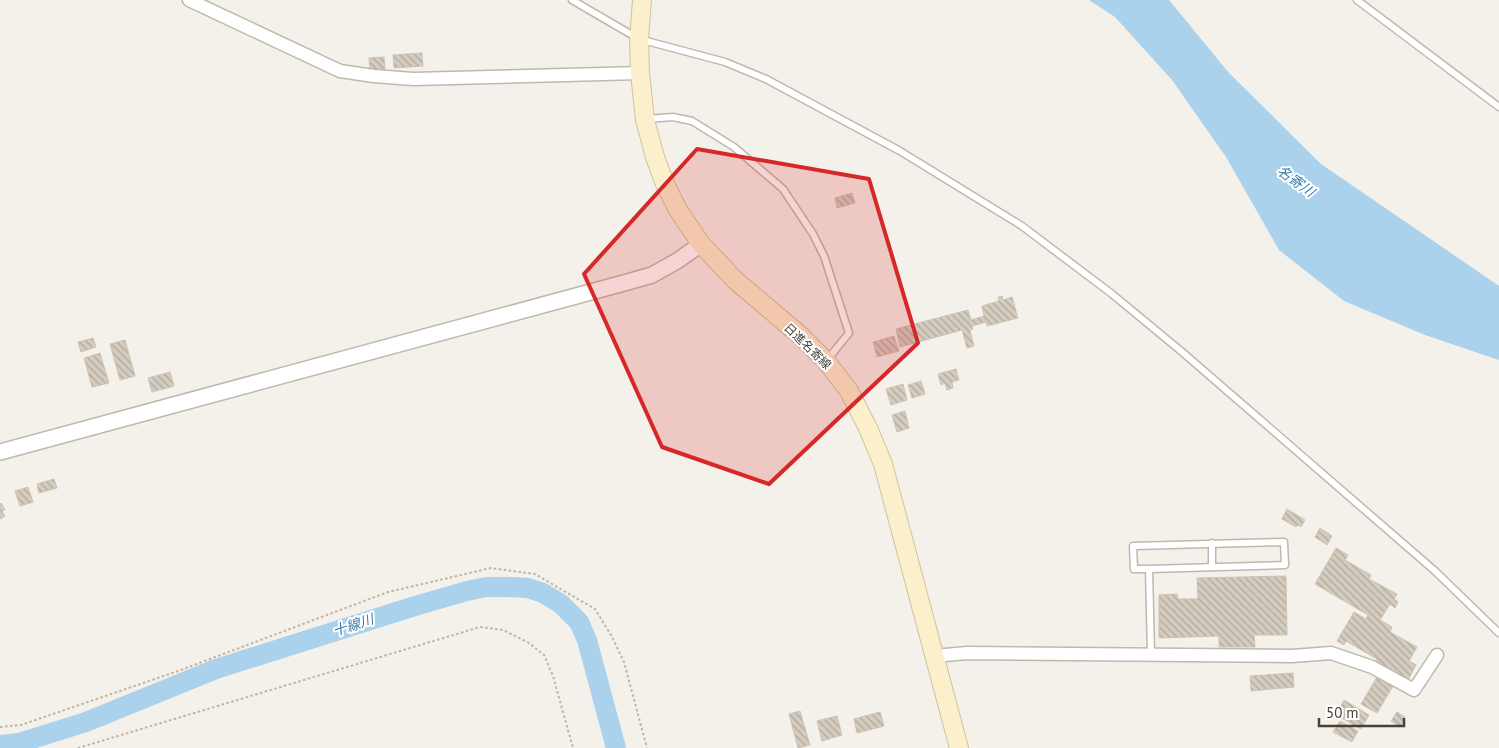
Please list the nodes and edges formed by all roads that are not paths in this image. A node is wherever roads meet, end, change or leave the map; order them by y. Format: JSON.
{"nodes":[{"id":1,"x":189,"y":0,"type":"edge"},
{"id":2,"x":572,"y":0,"type":"edge"},
{"id":3,"x":1357,"y":0,"type":"edge"},
{"id":4,"x":642,"y":8,"type":"edge"},
{"id":5,"x":639,"y":39,"type":"junction"},
{"id":6,"x":640,"y":72,"type":"junction"},
{"id":7,"x":1499,"y":107,"type":"edge"},
{"id":8,"x":645,"y":120,"type":"junction"},
{"id":9,"x":701,"y":244,"type":"junction"},
{"id":10,"x":826,"y":361,"type":"junction"},
{"id":11,"x":0,"y":452,"type":"edge"},
{"id":12,"x":1212,"y":544,"type":"junction"},
{"id":13,"x":1212,"y":567,"type":"junction"},
{"id":14,"x":1149,"y":569,"type":"junction"},
{"id":15,"x":1499,"y":633,"type":"edge"},
{"id":16,"x":1151,"y":654,"type":"junction"},
{"id":17,"x":1437,"y":655,"type":"dead end"},
{"id":18,"x":934,"y":656,"type":"junction"},
{"id":19,"x":960,"y":748,"type":"edge"}],
"edges":[{"from":1,"to":6,"type":"street"},
{"from":2,"to":5,"type":"lane"},
{"from":3,"to":7,"type":"lane"},
{"from":4,"to":5,"type":"main road","name":"日進名寄線"},
{"from":5,"to":6,"type":"main road","name":"日進名寄線"},
{"from":5,"to":15,"type":"lane"},
{"from":6,"to":8,"type":"main road","name":"日進名寄線"},
{"from":8,"to":9,"type":"main road","name":"日進名寄線"},
{"from":8,"to":10,"type":"lane"},
{"from":9,"to":10,"type":"main road","name":"日進名寄線"},
{"from":9,"to":11,"type":"street"},
{"from":10,"to":18,"type":"main road","name":"日進名寄線"},
{"from":12,"to":13,"type":"lane"},
{"from":12,"to":13,"type":"lane"},
{"from":12,"to":14,"type":"lane"},
{"from":13,"to":14,"type":"lane"},
{"from":14,"to":16,"type":"lane"},
{"from":16,"to":17,"type":"street"},
{"from":16,"to":18,"type":"street"},
{"from":18,"to":19,"type":"main road","name":"日進名寄線"}]}
